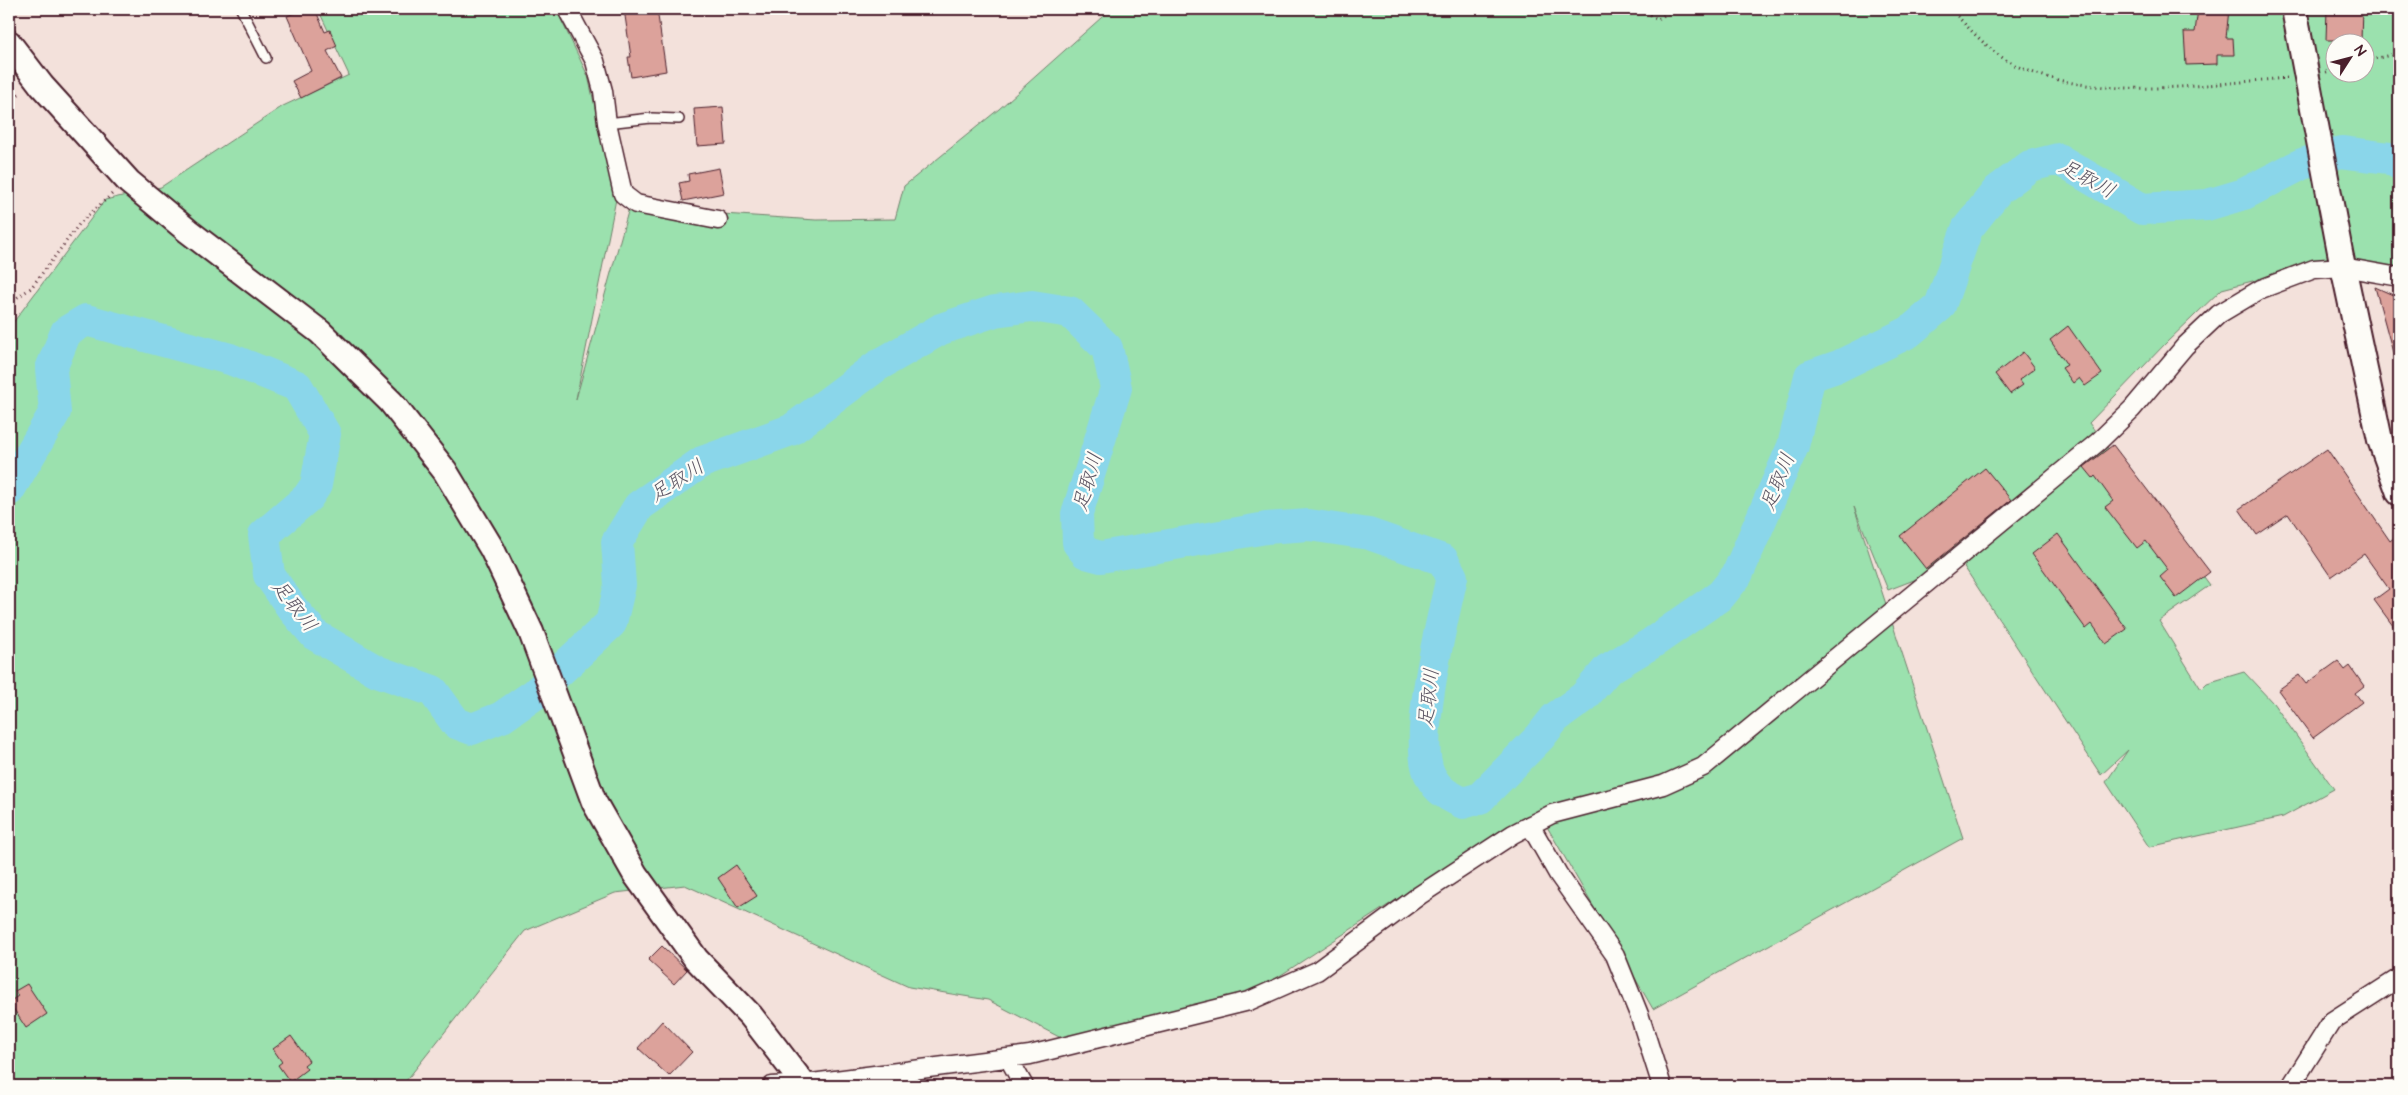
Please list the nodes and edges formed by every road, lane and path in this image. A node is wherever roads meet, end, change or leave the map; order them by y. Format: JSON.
{"nodes":[{"id":1,"x":241,"y":9,"type":"edge"},
{"id":2,"x":567,"y":9,"type":"edge"},
{"id":3,"x":1636,"y":9,"type":"edge"},
{"id":4,"x":1674,"y":9,"type":"edge"},
{"id":5,"x":1951,"y":9,"type":"edge"},
{"id":6,"x":2294,"y":9,"type":"edge"},
{"id":7,"x":9,"y":43,"type":"edge"},
{"id":8,"x":2399,"y":52,"type":"edge"},
{"id":9,"x":266,"y":58,"type":"dead end"},
{"id":10,"x":2376,"y":58,"type":"edge"},
{"id":11,"x":2308,"y":77,"type":"junction"},
{"id":12,"x":680,"y":119,"type":"dead end"},
{"id":13,"x":608,"y":123,"type":"junction"},
{"id":14,"x":129,"y":182,"type":"junction"},
{"id":15,"x":718,"y":220,"type":"dead end"},
{"id":16,"x":2342,"y":262,"type":"junction"},
{"id":17,"x":2399,"y":277,"type":"edge"},
{"id":18,"x":9,"y":303,"type":"edge"},
{"id":19,"x":2399,"y":493,"type":"edge"},
{"id":20,"x":1530,"y":825,"type":"junction"},
{"id":21,"x":2399,"y":978,"type":"edge"},
{"id":22,"x":1008,"y":1059,"type":"junction"},
{"id":23,"x":805,"y":1085,"type":"edge"},
{"id":24,"x":772,"y":1086,"type":"edge"},
{"id":25,"x":1024,"y":1086,"type":"edge"},
{"id":26,"x":1662,"y":1086,"type":"edge"},
{"id":27,"x":2291,"y":1086,"type":"edge"}],
"edges":[{"from":1,"to":9,"type":"lane"},
{"from":2,"to":13,"type":"street"},
{"from":3,"to":4,"type":"path"},
{"from":5,"to":11,"type":"path"},
{"from":6,"to":11,"type":"street"},
{"from":7,"to":14,"type":"street"},
{"from":8,"to":10,"type":"path"},
{"from":11,"to":16,"type":"street"},
{"from":12,"to":13,"type":"lane"},
{"from":13,"to":15,"type":"street"},
{"from":14,"to":18,"type":"path"},
{"from":14,"to":23,"type":"street"},
{"from":16,"to":17,"type":"street"},
{"from":16,"to":19,"type":"street"},
{"from":16,"to":20,"type":"street"},
{"from":20,"to":22,"type":"street"},
{"from":20,"to":26,"type":"street"},
{"from":21,"to":27,"type":"street"},
{"from":22,"to":23,"type":"street"},
{"from":22,"to":25,"type":"street"},
{"from":23,"to":24,"type":"street"}]}
